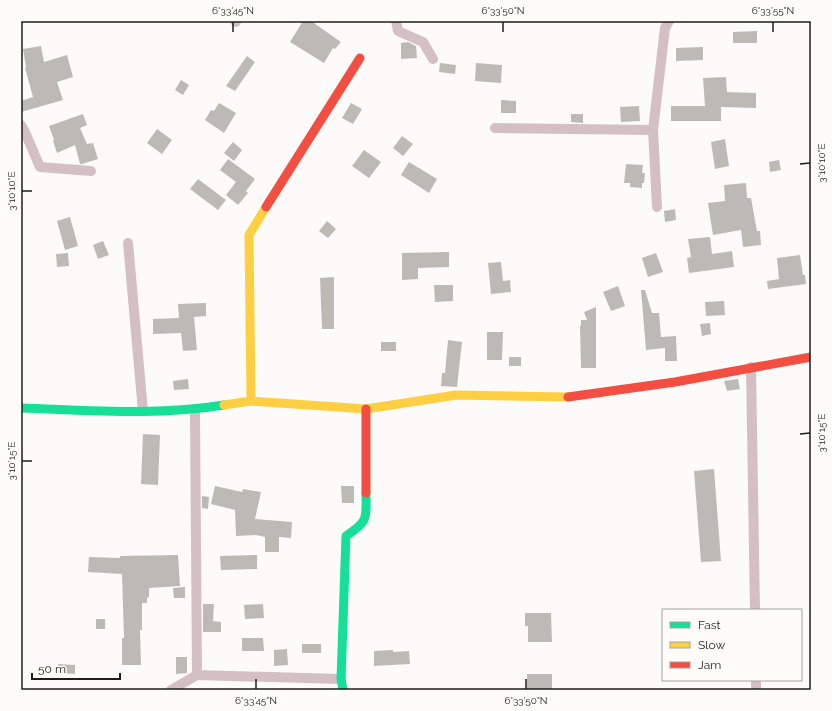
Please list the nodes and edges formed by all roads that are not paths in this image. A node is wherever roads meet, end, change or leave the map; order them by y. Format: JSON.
{"nodes":[{"id":1,"x":396,"y":21,"type":"edge"},
{"id":2,"x":669,"y":21,"type":"edge"},
{"id":3,"x":360,"y":58,"type":"dead end"},
{"id":4,"x":433,"y":59,"type":"dead end"},
{"id":5,"x":21,"y":126,"type":"edge"},
{"id":6,"x":495,"y":128,"type":"dead end"},
{"id":7,"x":653,"y":130,"type":"junction"},
{"id":8,"x":91,"y":171,"type":"dead end"},
{"id":9,"x":657,"y":207,"type":"dead end"},
{"id":10,"x":128,"y":243,"type":"dead end"},
{"id":11,"x":811,"y":357,"type":"edge"},
{"id":12,"x":751,"y":367,"type":"junction"},
{"id":13,"x":251,"y":401,"type":"junction"},
{"id":14,"x":21,"y":408,"type":"edge"},
{"id":15,"x":366,"y":409,"type":"junction"},
{"id":16,"x":195,"y":410,"type":"junction"},
{"id":17,"x":142,"y":411,"type":"junction"},
{"id":18,"x":755,"y":609,"type":"edge"},
{"id":19,"x":197,"y":675,"type":"junction"},
{"id":20,"x":341,"y":679,"type":"junction"},
{"id":21,"x":171,"y":690,"type":"edge"},
{"id":22,"x":343,"y":690,"type":"edge"}],
"edges":[{"from":1,"to":4,"type":"street"},
{"from":2,"to":7,"type":"street"},
{"from":3,"to":13,"type":"street"},
{"from":5,"to":8,"type":"street"},
{"from":6,"to":7,"type":"street"},
{"from":7,"to":9,"type":"street"},
{"from":10,"to":17,"type":"street"},
{"from":11,"to":12,"type":"street"},
{"from":12,"to":15,"type":"street"},
{"from":12,"to":18,"type":"street"},
{"from":13,"to":15,"type":"street"},
{"from":13,"to":16,"type":"street"},
{"from":14,"to":17,"type":"street"},
{"from":15,"to":20,"type":"street"},
{"from":16,"to":17,"type":"street"},
{"from":16,"to":19,"type":"street"},
{"from":19,"to":20,"type":"street"},
{"from":19,"to":21,"type":"street"},
{"from":20,"to":22,"type":"street"}]}
